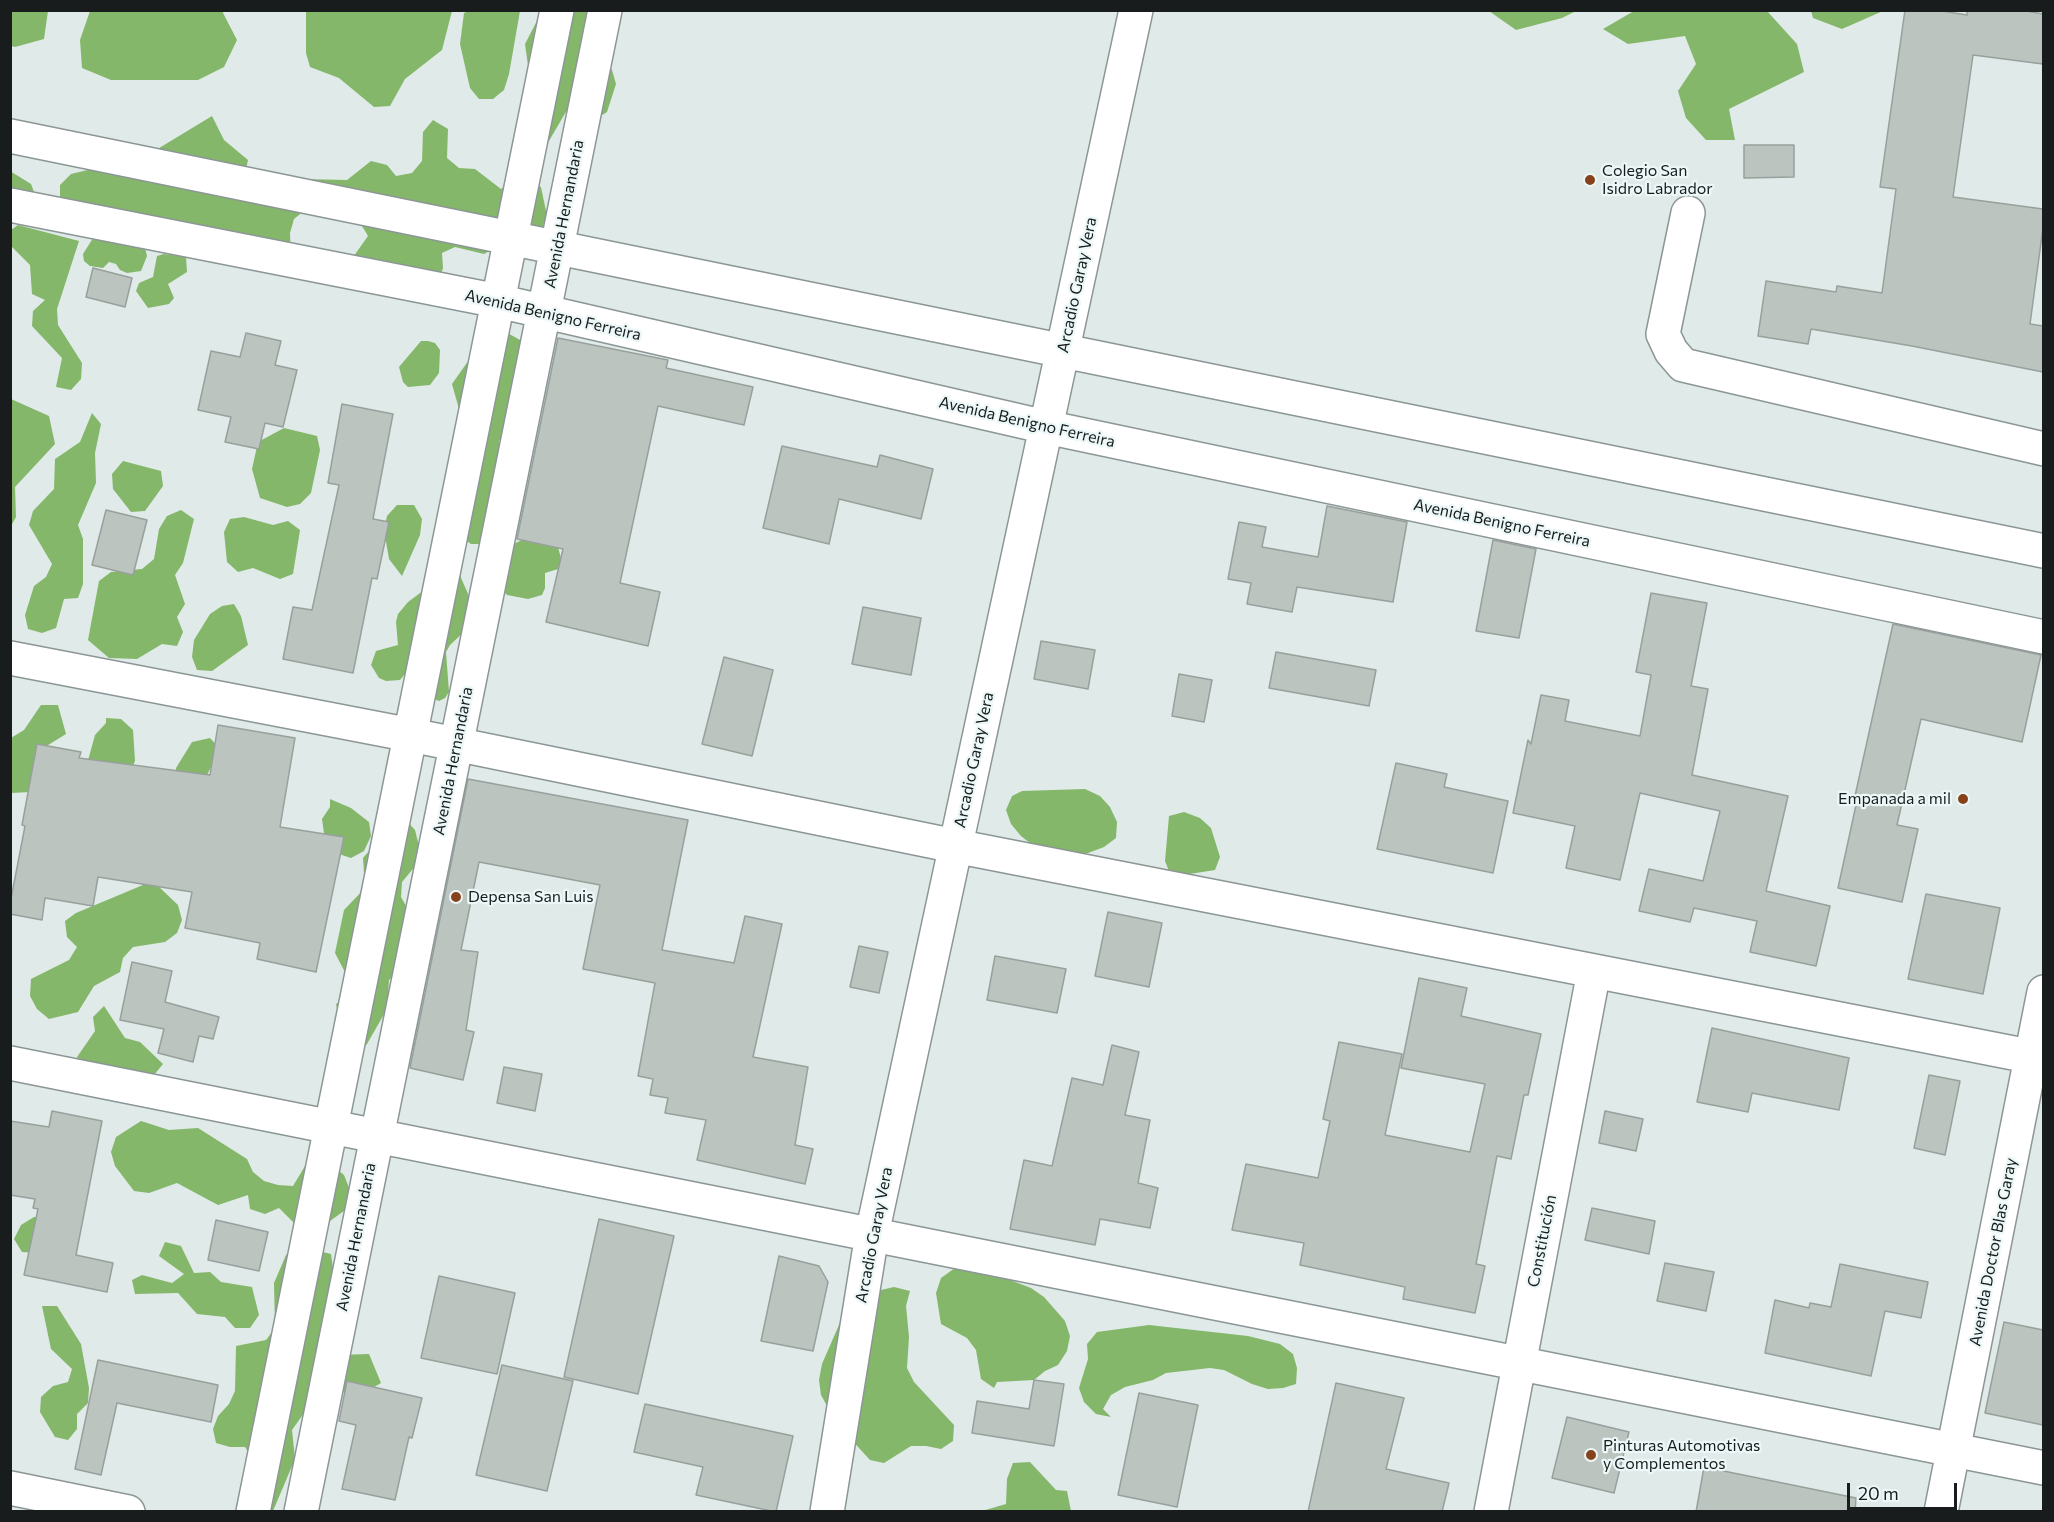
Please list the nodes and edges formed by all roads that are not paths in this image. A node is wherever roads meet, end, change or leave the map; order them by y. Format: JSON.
{"nodes":[{"id":1,"x":557,"y":10,"type":"edge"},
{"id":2,"x":605,"y":10,"type":"edge"},
{"id":3,"x":1136,"y":10,"type":"edge"},
{"id":4,"x":10,"y":136,"type":"edge"},
{"id":5,"x":10,"y":205,"type":"edge"},
{"id":6,"x":1688,"y":213,"type":"dead end"},
{"id":7,"x":511,"y":239,"type":"junction"},
{"id":8,"x":557,"y":248,"type":"junction"},
{"id":9,"x":498,"y":301,"type":"junction"},
{"id":10,"x":544,"y":312,"type":"junction"},
{"id":11,"x":1062,"y":351,"type":"junction"},
{"id":12,"x":1046,"y":427,"type":"junction"},
{"id":13,"x":2043,"y":449,"type":"edge"},
{"id":14,"x":2043,"y":551,"type":"edge"},
{"id":15,"x":2043,"y":638,"type":"edge"},
{"id":16,"x":10,"y":658,"type":"edge"},
{"id":17,"x":411,"y":735,"type":"junction"},
{"id":18,"x":456,"y":744,"type":"junction"},
{"id":19,"x":955,"y":846,"type":"junction"},
{"id":20,"x":1594,"y":971,"type":"junction"},
{"id":21,"x":2043,"y":992,"type":"edge"},
{"id":22,"x":2037,"y":1058,"type":"edge"},
{"id":23,"x":10,"y":1063,"type":"edge"},
{"id":24,"x":331,"y":1128,"type":"junction"},
{"id":25,"x":377,"y":1137,"type":"junction"},
{"id":26,"x":872,"y":1234,"type":"junction"},
{"id":27,"x":1519,"y":1363,"type":"junction"},
{"id":28,"x":1954,"y":1451,"type":"junction"},
{"id":29,"x":2043,"y":1468,"type":"edge"},
{"id":30,"x":10,"y":1488,"type":"edge"},
{"id":31,"x":128,"y":1512,"type":"edge"},
{"id":32,"x":254,"y":1512,"type":"edge"},
{"id":33,"x":301,"y":1512,"type":"edge"},
{"id":34,"x":827,"y":1512,"type":"edge"},
{"id":35,"x":1491,"y":1512,"type":"edge"},
{"id":36,"x":1941,"y":1512,"type":"edge"}],
"edges":[{"from":1,"to":7,"type":"street"},
{"from":2,"to":8,"type":"street","name":"Avenida Hernandaria"},
{"from":3,"to":11,"type":"street","name":"Arcadio Garay Vera"},
{"from":4,"to":7,"type":"street"},
{"from":5,"to":9,"type":"street","name":"Avenida Benigno Ferreira"},
{"from":6,"to":13,"type":"street"},
{"from":7,"to":8,"type":"street"},
{"from":7,"to":9,"type":"street"},
{"from":8,"to":10,"type":"street","name":"Avenida Hernandaria"},
{"from":8,"to":11,"type":"street"},
{"from":9,"to":10,"type":"street","name":"Avenida Benigno Ferreira"},
{"from":9,"to":17,"type":"street"},
{"from":10,"to":12,"type":"street","name":"Avenida Benigno Ferreira"},
{"from":10,"to":18,"type":"street","name":"Avenida Hernandaria"},
{"from":11,"to":12,"type":"street","name":"Arcadio Garay Vera"},
{"from":11,"to":14,"type":"street"},
{"from":12,"to":15,"type":"street","name":"Avenida Benigno Ferreira"},
{"from":12,"to":19,"type":"street","name":"Arcadio Garay Vera"},
{"from":16,"to":17,"type":"street"},
{"from":17,"to":18,"type":"street"},
{"from":17,"to":24,"type":"street"},
{"from":18,"to":19,"type":"street"},
{"from":18,"to":25,"type":"street","name":"Avenida Hernandaria"},
{"from":19,"to":20,"type":"street"},
{"from":19,"to":26,"type":"street","name":"Arcadio Garay Vera"},
{"from":20,"to":22,"type":"street"},
{"from":20,"to":27,"type":"street","name":"Constitución"},
{"from":21,"to":22,"type":"street","name":"Avenida Doctor Blas Garay"},
{"from":22,"to":28,"type":"street","name":"Avenida Doctor Blas Garay"},
{"from":23,"to":24,"type":"street"},
{"from":24,"to":25,"type":"street"},
{"from":24,"to":32,"type":"street"},
{"from":25,"to":26,"type":"street"},
{"from":25,"to":33,"type":"street","name":"Avenida Hernandaria"},
{"from":26,"to":27,"type":"street"},
{"from":26,"to":34,"type":"street","name":"Arcadio Garay Vera"},
{"from":27,"to":28,"type":"street"},
{"from":27,"to":35,"type":"street","name":"Constitución"},
{"from":28,"to":29,"type":"street"},
{"from":28,"to":36,"type":"street","name":"Avenida Doctor Blas Garay"},
{"from":30,"to":31,"type":"street"}]}
